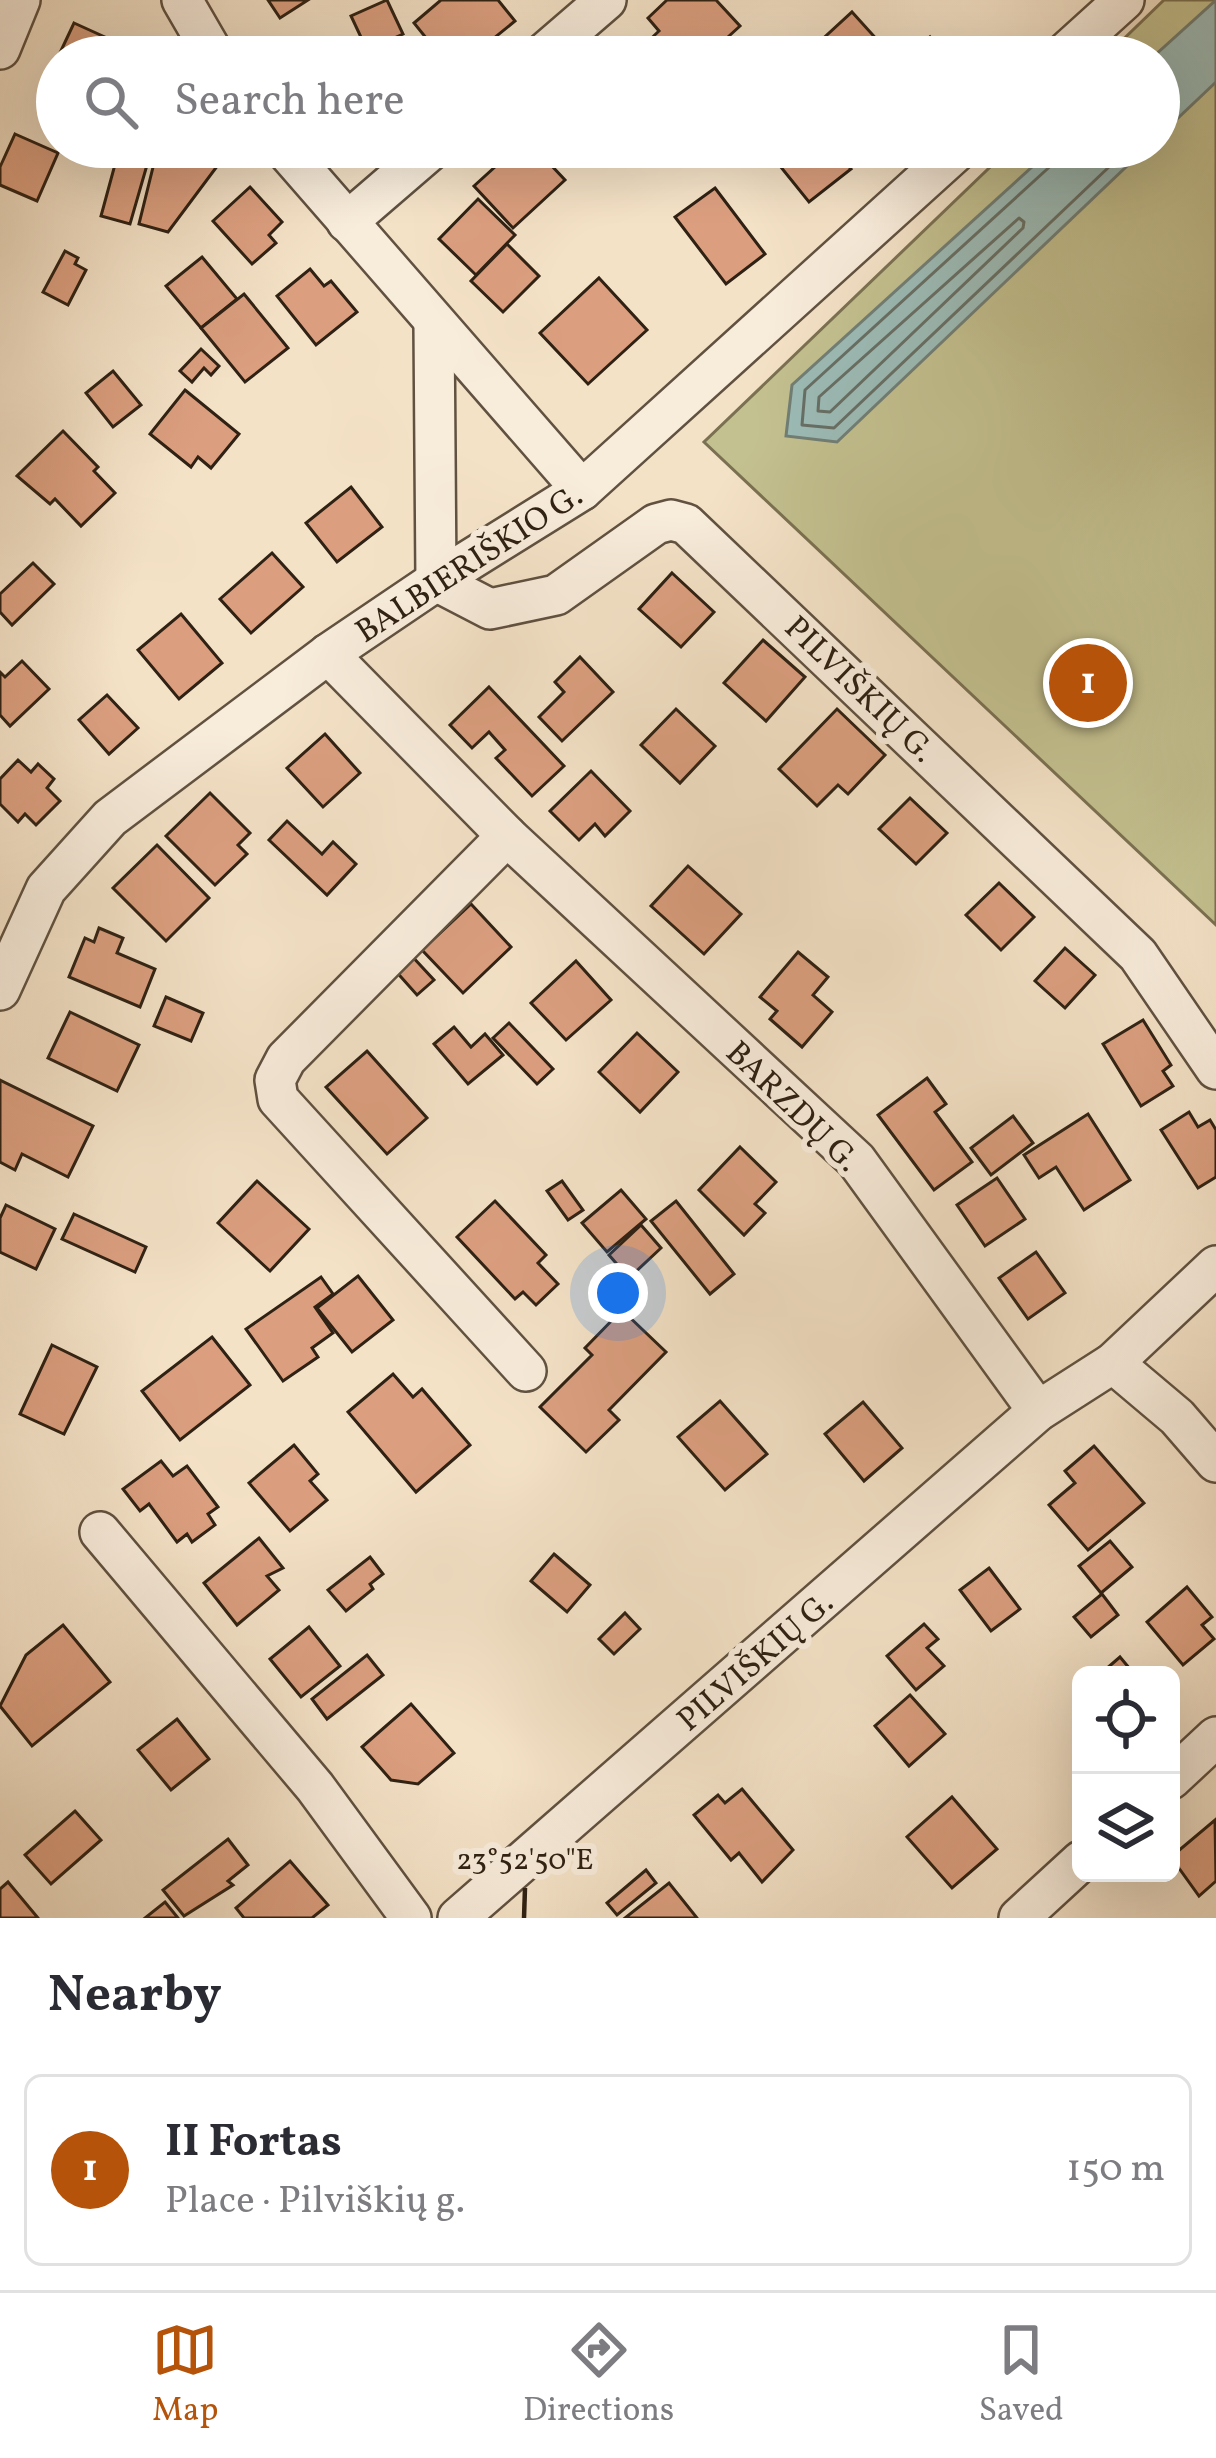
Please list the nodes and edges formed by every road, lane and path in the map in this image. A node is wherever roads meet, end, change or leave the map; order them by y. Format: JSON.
{"nodes":[{"id":1,"x":20,"y":0,"type":"edge"},
{"id":2,"x":182,"y":0,"type":"edge"},
{"id":3,"x":606,"y":0,"type":"edge"},
{"id":4,"x":1124,"y":0,"type":"edge"},
{"id":5,"x":203,"y":36,"type":"edge"},
{"id":6,"x":564,"y":36,"type":"edge"},
{"id":7,"x":1084,"y":36,"type":"edge"},
{"id":8,"x":0,"y":50,"type":"edge"},
{"id":9,"x":301,"y":168,"type":"edge"},
{"id":10,"x":410,"y":168,"type":"edge"},
{"id":11,"x":939,"y":168,"type":"edge"},
{"id":12,"x":347,"y":222,"type":"junction"},
{"id":13,"x":434,"y":324,"type":"junction"},
{"id":14,"x":581,"y":490,"type":"junction"},
{"id":15,"x":436,"y":580,"type":"junction"},
{"id":16,"x":328,"y":654,"type":"junction"},
{"id":17,"x":507,"y":836,"type":"junction"},
{"id":18,"x":0,"y":990,"type":"edge"},
{"id":19,"x":1216,"y":1069,"type":"edge"},
{"id":20,"x":1216,"y":1266,"type":"edge"},
{"id":21,"x":1113,"y":1363,"type":"junction"},
{"id":22,"x":526,"y":1372,"type":"dead end"},
{"id":23,"x":1038,"y":1412,"type":"junction"},
{"id":24,"x":1216,"y":1462,"type":"edge"},
{"id":25,"x":100,"y":1532,"type":"dead end"},
{"id":26,"x":1216,"y":1737,"type":"edge"},
{"id":27,"x":1176,"y":1774,"type":"edge"},
{"id":28,"x":1072,"y":1869,"type":"edge"},
{"id":29,"x":411,"y":1918,"type":"edge"},
{"id":30,"x":458,"y":1918,"type":"edge"},
{"id":31,"x":1019,"y":1918,"type":"edge"}],
"edges":[{"from":1,"to":8,"type":"street"},
{"from":2,"to":5,"type":"street"},
{"from":3,"to":6,"type":"street"},
{"from":4,"to":7,"type":"street"},
{"from":9,"to":12,"type":"street"},
{"from":10,"to":12,"type":"street"},
{"from":11,"to":14,"type":"street","name":"BALBIERIŠKIO G."},
{"from":12,"to":13,"type":"street"},
{"from":13,"to":14,"type":"street"},
{"from":13,"to":15,"type":"street"},
{"from":14,"to":15,"type":"street","name":"BALBIERIŠKIO G."},
{"from":15,"to":16,"type":"street","name":"BALBIERIŠKIO G."},
{"from":15,"to":19,"type":"street","name":"PILVIŠKIŲ G."},
{"from":16,"to":17,"type":"street","name":"BARZDŲ G."},
{"from":16,"to":18,"type":"street","name":"BALBIERIŠKIO G."},
{"from":17,"to":22,"type":"street"},
{"from":17,"to":23,"type":"street","name":"BARZDŲ G."},
{"from":20,"to":21,"type":"street","name":"PILVIŠKIŲ G."},
{"from":21,"to":23,"type":"street","name":"PILVIŠKIŲ G."},
{"from":21,"to":24,"type":"street"},
{"from":23,"to":30,"type":"street","name":"PILVIŠKIŲ G."},
{"from":25,"to":29,"type":"street"},
{"from":26,"to":27,"type":"street"},
{"from":28,"to":31,"type":"street"}]}
